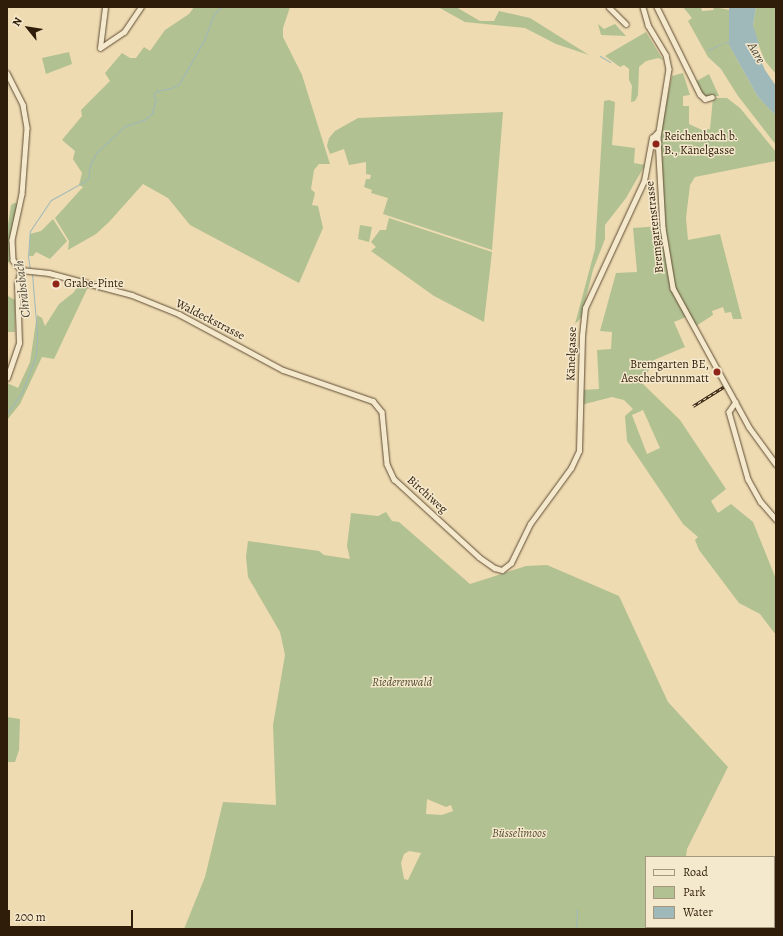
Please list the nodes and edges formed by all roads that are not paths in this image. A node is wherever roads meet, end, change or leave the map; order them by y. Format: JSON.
{"nodes":[{"id":1,"x":105,"y":7,"type":"edge"},
{"id":2,"x":140,"y":7,"type":"edge"},
{"id":3,"x":609,"y":7,"type":"edge"},
{"id":4,"x":643,"y":7,"type":"edge"},
{"id":5,"x":657,"y":7,"type":"edge"},
{"id":6,"x":626,"y":24,"type":"dead end"},
{"id":7,"x":7,"y":74,"type":"edge"},
{"id":8,"x":712,"y":97,"type":"dead end"},
{"id":9,"x":658,"y":132,"type":"junction"},
{"id":10,"x":21,"y":270,"type":"junction"},
{"id":11,"x":7,"y":378,"type":"edge"},
{"id":12,"x":736,"y":402,"type":"junction"},
{"id":13,"x":381,"y":409,"type":"joint"},
{"id":14,"x":776,"y":464,"type":"edge"},
{"id":15,"x":776,"y":519,"type":"edge"},
{"id":16,"x":502,"y":570,"type":"joint"}],
"edges":[{"from":1,"to":2,"type":"street"},
{"from":3,"to":6,"type":"street"},
{"from":4,"to":9,"type":"street"},
{"from":5,"to":8,"type":"street"},
{"from":7,"to":10,"type":"street"},
{"from":9,"to":12,"type":"street","name":"Bremgartenstrasse"},
{"from":9,"to":16,"type":"street","name":"Känelgasse"},
{"from":10,"to":11,"type":"street"},
{"from":10,"to":13,"type":"street","name":"Waldeckstrasse"},
{"from":12,"to":14,"type":"street","name":"Bremgartenstrasse"},
{"from":12,"to":15,"type":"street"},
{"from":13,"to":16,"type":"street","name":"Birchiweg"}]}
